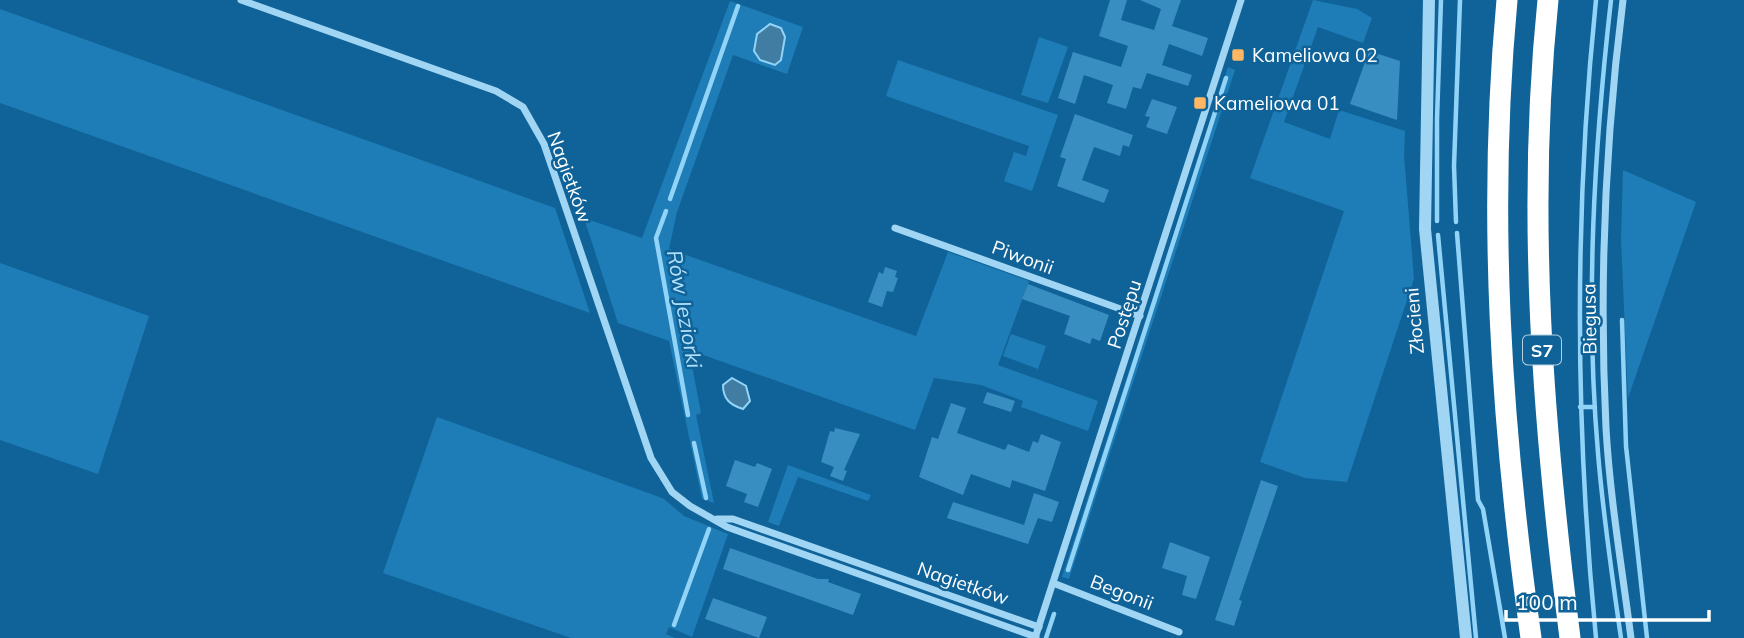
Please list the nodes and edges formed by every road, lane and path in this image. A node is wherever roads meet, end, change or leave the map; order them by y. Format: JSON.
{"nodes":[{"id":1,"x":241,"y":0,"type":"edge"},
{"id":2,"x":1241,"y":0,"type":"edge"},
{"id":3,"x":1429,"y":0,"type":"edge"},
{"id":4,"x":1507,"y":0,"type":"edge"},
{"id":5,"x":1548,"y":0,"type":"edge"},
{"id":6,"x":1623,"y":0,"type":"edge"},
{"id":7,"x":895,"y":228,"type":"dead end"},
{"id":8,"x":1140,"y":316,"type":"junction"},
{"id":9,"x":717,"y":519,"type":"junction"},
{"id":10,"x":1053,"y":583,"type":"junction"},
{"id":11,"x":1039,"y":627,"type":"junction"},
{"id":12,"x":1179,"y":632,"type":"dead end"},
{"id":13,"x":1036,"y":637,"type":"edge"},
{"id":14,"x":1466,"y":638,"type":"edge"},
{"id":15,"x":1531,"y":638,"type":"edge"},
{"id":16,"x":1570,"y":638,"type":"edge"},
{"id":17,"x":1631,"y":638,"type":"edge"}],
"edges":[{"from":1,"to":9,"type":"street","name":"Nagietków"},
{"from":2,"to":8,"type":"street","name":"Postępu"},
{"from":3,"to":14,"type":"street","name":"Złocieni"},
{"from":4,"to":15,"type":"highway","number":"S7"},
{"from":5,"to":16,"type":"highway","number":"S7"},
{"from":6,"to":17,"type":"street","name":"Biegusa"},
{"from":7,"to":8,"type":"street","name":"Piwonii"},
{"from":8,"to":10,"type":"street","name":"Postępu"},
{"from":9,"to":11,"type":"street","name":"Nagietków"},
{"from":9,"to":13,"type":"street","name":"Nagietków"},
{"from":10,"to":11,"type":"street","name":"Postępu"},
{"from":10,"to":12,"type":"street","name":"Begonii"},
{"from":11,"to":13,"type":"street","name":"Postępu"}]}
